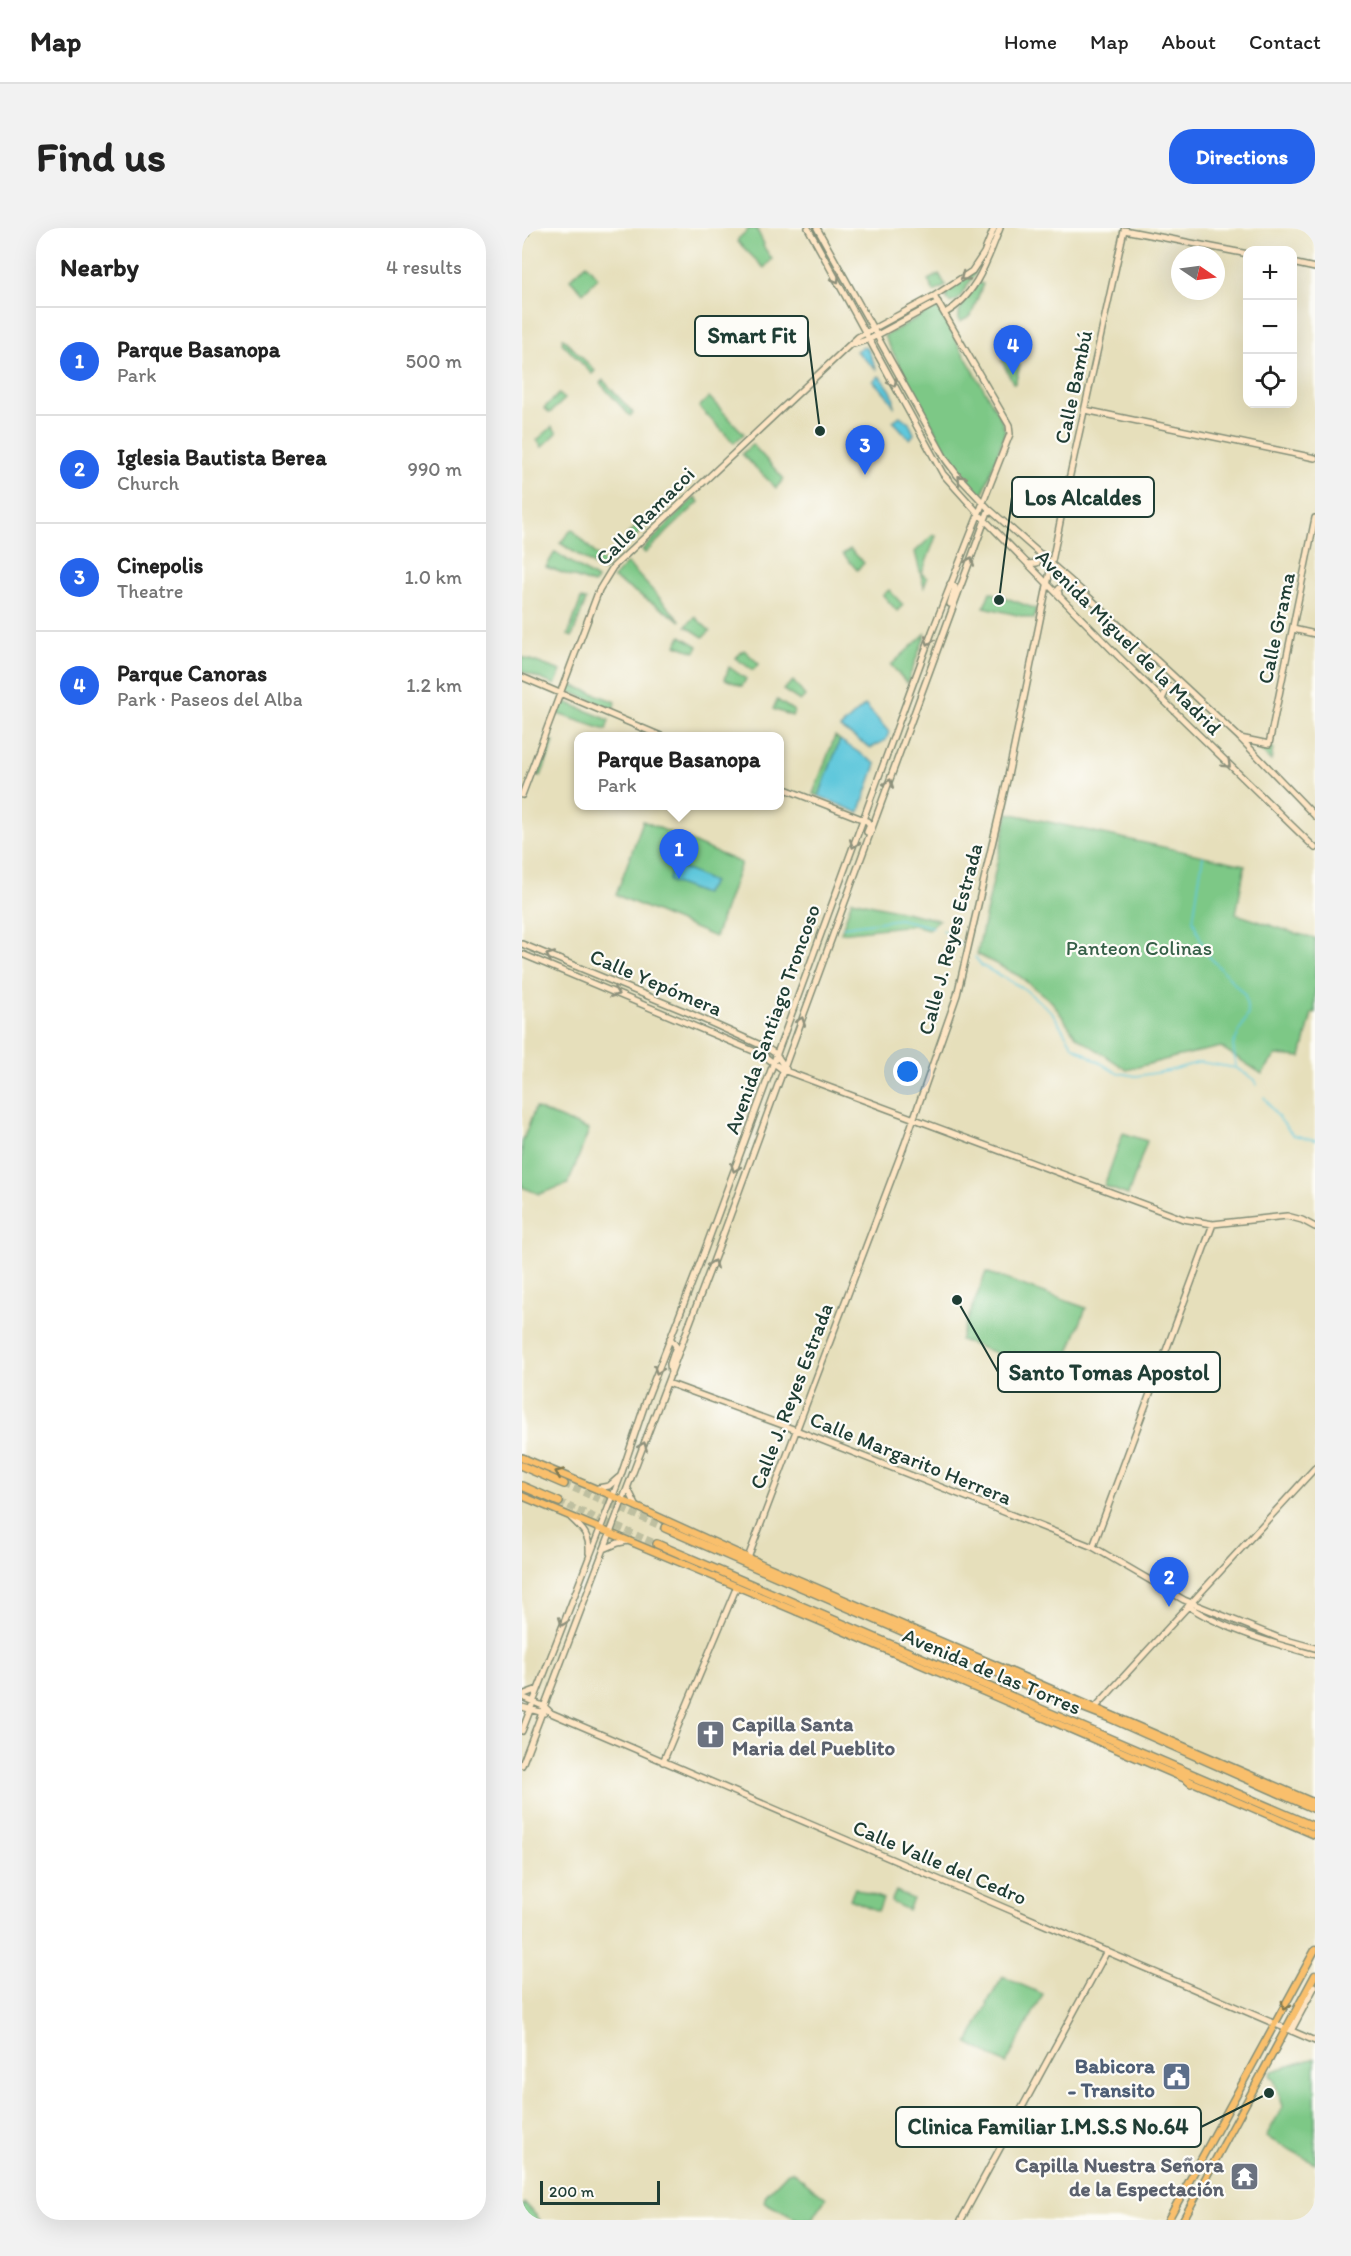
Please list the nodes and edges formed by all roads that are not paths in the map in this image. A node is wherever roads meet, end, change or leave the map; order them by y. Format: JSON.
{"nodes":[{"id":1,"x":529,"y":228,"type":"edge"},
{"id":2,"x":808,"y":228,"type":"edge"},
{"id":3,"x":817,"y":228,"type":"edge"},
{"id":4,"x":994,"y":228,"type":"edge"},
{"id":5,"x":1000,"y":228,"type":"edge"},
{"id":6,"x":522,"y":240,"type":"edge"},
{"id":7,"x":1243,"y":253,"type":"edge"},
{"id":8,"x":1297,"y":264,"type":"edge"},
{"id":9,"x":1315,"y":268,"type":"edge"},
{"id":10,"x":934,"y":296,"type":"junction"},
{"id":11,"x":938,"y":302,"type":"junction"},
{"id":12,"x":945,"y":313,"type":"junction"},
{"id":13,"x":873,"y":328,"type":"junction"},
{"id":14,"x":866,"y":332,"type":"junction"},
{"id":15,"x":877,"y":335,"type":"junction"},
{"id":16,"x":870,"y":339,"type":"junction"},
{"id":17,"x":852,"y":344,"type":"junction"},
{"id":18,"x":1084,"y":410,"type":"junction"},
{"id":19,"x":1315,"y":458,"type":"edge"},
{"id":20,"x":984,"y":504,"type":"junction"},
{"id":21,"x":989,"y":509,"type":"junction"},
{"id":22,"x":978,"y":514,"type":"junction"},
{"id":23,"x":1315,"y":518,"type":"edge"},
{"id":24,"x":985,"y":520,"type":"junction"},
{"id":25,"x":1055,"y":552,"type":"joint"},
{"id":26,"x":1041,"y":554,"type":"junction"},
{"id":27,"x":1028,"y":564,"type":"junction"},
{"id":28,"x":1052,"y":564,"type":"junction"},
{"id":29,"x":1036,"y":572,"type":"junction"},
{"id":30,"x":1066,"y":577,"type":"junction"},
{"id":31,"x":1073,"y":583,"type":"junction"},
{"id":32,"x":950,"y":584,"type":"junction"},
{"id":33,"x":1048,"y":585,"type":"junction"},
{"id":34,"x":1059,"y":596,"type":"junction"},
{"id":35,"x":946,"y":623,"type":"junction"},
{"id":36,"x":1293,"y":629,"type":"junction"},
{"id":37,"x":1315,"y":633,"type":"edge"},
{"id":38,"x":522,"y":677,"type":"edge"},
{"id":39,"x":1182,"y":685,"type":"junction"},
{"id":40,"x":560,"y":693,"type":"junction"},
{"id":41,"x":1162,"y":699,"type":"junction"},
{"id":42,"x":652,"y":732,"type":"edge"},
{"id":43,"x":1239,"y":737,"type":"junction"},
{"id":44,"x":784,"y":789,"type":"edge"},
{"id":45,"x":522,"y":795,"type":"edge"},
{"id":46,"x":1315,"y":816,"type":"edge"},
{"id":47,"x":863,"y":820,"type":"junction"},
{"id":48,"x":1315,"y":848,"type":"edge"},
{"id":49,"x":860,"y":863,"type":"junction"},
{"id":50,"x":522,"y":944,"type":"edge"},
{"id":51,"x":522,"y":954,"type":"edge"},
{"id":52,"x":791,"y":1047,"type":"junction"},
{"id":53,"x":776,"y":1054,"type":"junction"},
{"id":54,"x":763,"y":1055,"type":"junction"},
{"id":55,"x":774,"y":1062,"type":"junction"},
{"id":56,"x":785,"y":1069,"type":"junction"},
{"id":57,"x":913,"y":1119,"type":"junction"},
{"id":58,"x":1213,"y":1224,"type":"junction"},
{"id":59,"x":1315,"y":1227,"type":"edge"},
{"id":60,"x":670,"y":1338,"type":"junction"},
{"id":61,"x":671,"y":1374,"type":"junction"},
{"id":62,"x":668,"y":1383,"type":"junction"},
{"id":63,"x":646,"y":1401,"type":"junction"},
{"id":64,"x":658,"y":1407,"type":"junction"},
{"id":65,"x":796,"y":1430,"type":"junction"},
{"id":66,"x":523,"y":1460,"type":"edge"},
{"id":67,"x":1315,"y":1468,"type":"edge"},
{"id":68,"x":621,"y":1474,"type":"junction"},
{"id":69,"x":564,"y":1484,"type":"tunnel mouth"},
{"id":70,"x":522,"y":1486,"type":"edge"},
{"id":71,"x":592,"y":1488,"type":"junction"},
{"id":72,"x":627,"y":1488,"type":"junction"},
{"id":73,"x":522,"y":1496,"type":"edge"},
{"id":74,"x":613,"y":1496,"type":"junction"},
{"id":75,"x":622,"y":1501,"type":"junction"},
{"id":76,"x":559,"y":1502,"type":"tunnel mouth"},
{"id":77,"x":638,"y":1508,"type":"junction"},
{"id":78,"x":568,"y":1515,"type":"junction"},
{"id":79,"x":665,"y":1527,"type":"tunnel mouth"},
{"id":80,"x":600,"y":1529,"type":"junction"},
{"id":81,"x":610,"y":1533,"type":"junction"},
{"id":82,"x":629,"y":1541,"type":"junction"},
{"id":83,"x":657,"y":1544,"type":"tunnel mouth"},
{"id":84,"x":1093,"y":1547,"type":"junction"},
{"id":85,"x":604,"y":1549,"type":"junction"},
{"id":86,"x":589,"y":1558,"type":"junction"},
{"id":87,"x":748,"y":1558,"type":"junction"},
{"id":88,"x":755,"y":1561,"type":"junction"},
{"id":89,"x":779,"y":1578,"type":"junction"},
{"id":90,"x":737,"y":1586,"type":"junction"},
{"id":91,"x":575,"y":1592,"type":"junction"},
{"id":92,"x":1191,"y":1605,"type":"junction"},
{"id":93,"x":797,"y":1611,"type":"junction"},
{"id":94,"x":818,"y":1614,"type":"junction"},
{"id":95,"x":579,"y":1617,"type":"junction"},
{"id":96,"x":1265,"y":1636,"type":"junction"},
{"id":97,"x":556,"y":1643,"type":"junction"},
{"id":98,"x":939,"y":1647,"type":"junction"},
{"id":99,"x":1315,"y":1648,"type":"edge"},
{"id":100,"x":565,"y":1653,"type":"junction"},
{"id":101,"x":1315,"y":1655,"type":"edge"},
{"id":102,"x":927,"y":1660,"type":"junction"},
{"id":103,"x":979,"y":1665,"type":"junction"},
{"id":104,"x":966,"y":1677,"type":"junction"},
{"id":105,"x":538,"y":1689,"type":"junction"},
{"id":106,"x":522,"y":1696,"type":"edge"},
{"id":107,"x":533,"y":1702,"type":"junction"},
{"id":108,"x":522,"y":1707,"type":"edge"},
{"id":109,"x":530,"y":1709,"type":"junction"},
{"id":110,"x":544,"y":1710,"type":"junction"},
{"id":111,"x":1094,"y":1710,"type":"junction"},
{"id":112,"x":522,"y":1720,"type":"edge"},
{"id":113,"x":522,"y":1731,"type":"edge"},
{"id":114,"x":663,"y":1762,"type":"junction"},
{"id":115,"x":522,"y":1765,"type":"edge"},
{"id":116,"x":1172,"y":1767,"type":"junction"},
{"id":117,"x":1191,"y":1783,"type":"junction"},
{"id":118,"x":1315,"y":1803,"type":"edge"},
{"id":119,"x":1315,"y":1809,"type":"edge"},
{"id":120,"x":1315,"y":1827,"type":"edge"},
{"id":121,"x":1315,"y":1835,"type":"edge"},
{"id":122,"x":1315,"y":1950,"type":"edge"},
{"id":123,"x":1107,"y":1951,"type":"junction"},
{"id":124,"x":1315,"y":1975,"type":"edge"},
{"id":125,"x":1315,"y":1986,"type":"edge"},
{"id":126,"x":1308,"y":1994,"type":"junction"},
{"id":127,"x":1275,"y":2024,"type":"junction"},
{"id":128,"x":1289,"y":2030,"type":"junction"},
{"id":129,"x":1315,"y":2042,"type":"edge"},
{"id":130,"x":1188,"y":2210,"type":"junction"},
{"id":131,"x":1172,"y":2213,"type":"junction"},
{"id":132,"x":961,"y":2220,"type":"edge"},
{"id":133,"x":1168,"y":2220,"type":"edge"},
{"id":134,"x":1175,"y":2220,"type":"edge"},
{"id":135,"x":1183,"y":2220,"type":"edge"}],
"edges":[{"from":1,"to":6,"type":"street"},
{"from":2,"to":14,"type":"street","name":"Avenida Miguel de la Madrid","one_way":true},
{"from":3,"to":13,"type":"street","name":"Avenida Miguel de la Madrid"},
{"from":4,"to":10,"type":"street","name":"Calle Ramacoi","one_way":true},
{"from":5,"to":12,"type":"street"},
{"from":7,"to":18,"type":"street","name":"Calle Bambú"},
{"from":8,"to":9,"type":"street"},
{"from":10,"to":11,"type":"street","name":"Avenida Santiago Troncoso"},
{"from":10,"to":13,"type":"street","name":"Calle Ramacoi"},
{"from":11,"to":12,"type":"street","name":"Avenida Santiago Troncoso"},
{"from":11,"to":15,"type":"street","name":"Calle Ramacoi"},
{"from":12,"to":20,"type":"street","name":"Avenida Santiago Troncoso"},
{"from":13,"to":14,"type":"street","name":"Calle Ramacoi"},
{"from":13,"to":15,"type":"street","name":"Avenida Miguel de la Madrid"},
{"from":14,"to":16,"type":"street","name":"Avenida Miguel de la Madrid"},
{"from":14,"to":17,"type":"street","name":"Calle Ramacoi"},
{"from":15,"to":16,"type":"street","name":"Calle Ramacoi"},
{"from":20,"to":15,"type":"street","name":"Avenida Miguel de la Madrid","one_way":true},
{"from":16,"to":17,"type":"street","name":"Calle Ramacoi"},
{"from":16,"to":22,"type":"street","name":"Avenida Miguel de la Madrid","one_way":true},
{"from":17,"to":40,"type":"street","name":"Calle Ramacoi"},
{"from":18,"to":19,"type":"street"},
{"from":18,"to":25,"type":"street","name":"Calle Bambú"},
{"from":20,"to":21,"type":"street","name":"Avenida Miguel de la Madrid"},
{"from":20,"to":22,"type":"street","name":"Avenida Santiago Troncoso"},
{"from":21,"to":24,"type":"street","name":"Avenida Santiago Troncoso"},
{"from":21,"to":26,"type":"street","name":"Avenida Miguel de la Madrid"},
{"from":22,"to":24,"type":"street","name":"Avenida Miguel de la Madrid"},
{"from":22,"to":32,"type":"street","name":"Avenida Santiago Troncoso"},
{"from":23,"to":36,"type":"street","name":"Calle Grama"},
{"from":24,"to":27,"type":"street","name":"Avenida Miguel de la Madrid"},
{"from":35,"to":24,"type":"street","name":"Avenida Santiago Troncoso","one_way":true},
{"from":25,"to":28,"type":"street","name":"Calle J. Reyes Estrada"},
{"from":26,"to":27,"type":"street"},
{"from":26,"to":28,"type":"street","name":"Avenida Miguel de la Madrid"},
{"from":27,"to":29,"type":"street","name":"Avenida Miguel de la Madrid"},
{"from":28,"to":29,"type":"street"},
{"from":28,"to":30,"type":"street","name":"Avenida Miguel de la Madrid"},
{"from":28,"to":33,"type":"street","name":"Calle J. Reyes Estrada"},
{"from":29,"to":33,"type":"street","name":"Avenida Miguel de la Madrid"},
{"from":30,"to":31,"type":"street","name":"Avenida Miguel de la Madrid"},
{"from":30,"to":33,"type":"street"},
{"from":31,"to":34,"type":"street"},
{"from":31,"to":39,"type":"street","name":"Avenida Miguel de la Madrid"},
{"from":32,"to":35,"type":"street"},
{"from":32,"to":47,"type":"street","name":"Avenida Santiago Troncoso","one_way":true},
{"from":33,"to":34,"type":"street","name":"Avenida Miguel de la Madrid"},
{"from":33,"to":57,"type":"street","name":"Calle J. Reyes Estrada"},
{"from":34,"to":41,"type":"street","name":"Avenida Miguel de la Madrid"},
{"from":49,"to":35,"type":"street","name":"Avenida Santiago Troncoso","one_way":true},
{"from":36,"to":37,"type":"street"},
{"from":36,"to":43,"type":"street","name":"Calle Grama"},
{"from":38,"to":40,"type":"street"},
{"from":39,"to":41,"type":"street"},
{"from":39,"to":43,"type":"street","name":"Avenida Miguel de la Madrid"},
{"from":40,"to":42,"type":"street"},
{"from":40,"to":45,"type":"street","name":"Calle Ramacoi"},
{"from":41,"to":48,"type":"street","name":"Avenida Miguel de la Madrid","one_way":true},
{"from":43,"to":46,"type":"street","name":"Avenida Miguel de la Madrid"},
{"from":44,"to":47,"type":"street"},
{"from":47,"to":49,"type":"street"},
{"from":47,"to":53,"type":"street","name":"Avenida Santiago Troncoso","one_way":true},
{"from":52,"to":49,"type":"street","name":"Avenida Santiago Troncoso","one_way":true},
{"from":53,"to":50,"type":"street","name":"Calle Yepómera","one_way":true},
{"from":51,"to":54,"type":"street","name":"Calle Yepómera","one_way":true},
{"from":52,"to":53,"type":"street"},
{"from":52,"to":56,"type":"street","name":"Avenida Santiago Troncoso"},
{"from":53,"to":54,"type":"street"},
{"from":53,"to":55,"type":"street","name":"Avenida Santiago Troncoso"},
{"from":53,"to":56,"type":"street"},
{"from":54,"to":55,"type":"street","name":"Calle Yepómera"},
{"from":55,"to":56,"type":"street","name":"Calle Yepómera"},
{"from":55,"to":60,"type":"street","name":"Avenida Santiago Troncoso","one_way":true},
{"from":56,"to":57,"type":"street"},
{"from":61,"to":56,"type":"street","name":"Avenida Santiago Troncoso","one_way":true},
{"from":57,"to":58,"type":"street"},
{"from":57,"to":65,"type":"street","name":"Calle J. Reyes Estrada"},
{"from":58,"to":59,"type":"street"},
{"from":58,"to":84,"type":"street"},
{"from":60,"to":61,"type":"street"},
{"from":60,"to":63,"type":"street","name":"Avenida Santiago Troncoso","one_way":true},
{"from":61,"to":62,"type":"street","name":"Avenida Santiago Troncoso"},
{"from":62,"to":64,"type":"street","name":"Avenida Santiago Troncoso"},
{"from":62,"to":65,"type":"street","name":"Calle Margarito Herrera"},
{"from":63,"to":64,"type":"street"},
{"from":63,"to":68,"type":"street","name":"Avenida Santiago Troncoso"},
{"from":72,"to":64,"type":"street","name":"Avenida Santiago Troncoso","one_way":true},
{"from":65,"to":84,"type":"street","name":"Calle Margarito Herrera"},
{"from":65,"to":87,"type":"street","name":"Calle J. Reyes Estrada"},
{"from":66,"to":69,"type":"highway","name":"Avenida de las Torres"},
{"from":71,"to":66,"type":"main road","name":"Avenida de las Torres","one_way":true},
{"from":67,"to":92,"type":"street"},
{"from":68,"to":71,"type":"street"},
{"from":68,"to":74,"type":"street","name":"Avenida Santiago Troncoso"},
{"from":70,"to":76,"type":"highway"},
{"from":71,"to":74,"type":"main road","name":"Avenida de las Torres"},
{"from":72,"to":75,"type":"street","name":"Avenida Santiago Troncoso"},
{"from":72,"to":77,"type":"street"},
{"from":73,"to":78,"type":"main road","name":"Avenida de las Torres"},
{"from":74,"to":75,"type":"main road","name":"Avenida de las Torres"},
{"from":74,"to":80,"type":"street","name":"Avenida Santiago Troncoso"},
{"from":75,"to":77,"type":"main road","name":"Avenida de las Torres"},
{"from":75,"to":81,"type":"street","name":"Avenida Santiago Troncoso"},
{"from":77,"to":87,"type":"main road","name":"Avenida de las Torres"},
{"from":78,"to":80,"type":"main road","name":"Avenida de las Torres"},
{"from":78,"to":86,"type":"street"},
{"from":79,"to":89,"type":"highway","name":"Avenida de las Torres"},
{"from":80,"to":81,"type":"main road","name":"Avenida de las Torres"},
{"from":80,"to":86,"type":"street"},
{"from":81,"to":82,"type":"main road","name":"Avenida de las Torres"},
{"from":81,"to":85,"type":"street","name":"Avenida Santiago Troncoso"},
{"from":82,"to":85,"type":"street"},
{"from":82,"to":90,"type":"main road","name":"Avenida de las Torres"},
{"from":83,"to":94,"type":"highway","name":"Avenida de las Torres"},
{"from":84,"to":92,"type":"street","name":"Calle Margarito Herrera"},
{"from":85,"to":95,"type":"street","name":"Avenida Santiago Troncoso"},
{"from":86,"to":91,"type":"street"},
{"from":87,"to":88,"type":"main road","name":"Avenida de las Torres"},
{"from":88,"to":89,"type":"highway"},
{"from":88,"to":111,"type":"main road","name":"Avenida de las Torres"},
{"from":89,"to":98,"type":"highway","name":"Avenida de las Torres"},
{"from":90,"to":93,"type":"main road","name":"Avenida de las Torres"},
{"from":90,"to":114,"type":"street"},
{"from":91,"to":95,"type":"street"},
{"from":91,"to":97,"type":"street","one_way":true},
{"from":92,"to":96,"type":"street","name":"Calle Margarito Herrera"},
{"from":92,"to":111,"type":"street"},
{"from":93,"to":94,"type":"highway"},
{"from":93,"to":117,"type":"main road","name":"Avenida de las Torres"},
{"from":94,"to":102,"type":"highway","name":"Avenida de las Torres"},
{"from":95,"to":100,"type":"street","name":"Avenida Santiago Troncoso"},
{"from":96,"to":99,"type":"street"},
{"from":96,"to":101,"type":"street"},
{"from":97,"to":100,"type":"street"},
{"from":97,"to":105,"type":"street"},
{"from":98,"to":102,"type":"highway"},
{"from":98,"to":103,"type":"highway","name":"Avenida de las Torres"},
{"from":100,"to":110,"type":"street","name":"Avenida Santiago Troncoso"},
{"from":102,"to":104,"type":"highway","name":"Avenida de las Torres"},
{"from":103,"to":104,"type":"highway"},
{"from":103,"to":111,"type":"highway","name":"Avenida de las Torres"},
{"from":104,"to":116,"type":"highway","name":"Avenida de las Torres"},
{"from":105,"to":106,"type":"street"},
{"from":105,"to":107,"type":"street"},
{"from":106,"to":107,"type":"street","name":"Calle Valle del Cedro"},
{"from":107,"to":109,"type":"street"},
{"from":107,"to":110,"type":"street","name":"Calle Valle del Cedro"},
{"from":108,"to":109,"type":"street","name":"Calle Valle del Cedro"},
{"from":109,"to":110,"type":"street","name":"Calle Valle del Cedro"},
{"from":109,"to":113,"type":"street"},
{"from":110,"to":114,"type":"street","name":"Calle Valle del Cedro"},
{"from":110,"to":115,"type":"street"},
{"from":111,"to":118,"type":"main road","name":"Avenida de las Torres"},
{"from":111,"to":119,"type":"highway","name":"Avenida de las Torres"},
{"from":112,"to":113,"type":"street"},
{"from":114,"to":123,"type":"street","name":"Calle Valle del Cedro"},
{"from":116,"to":117,"type":"highway"},
{"from":116,"to":120,"type":"highway","name":"Avenida de las Torres"},
{"from":117,"to":121,"type":"main road","name":"Avenida de las Torres"},
{"from":122,"to":127,"type":"main road","one_way":true},
{"from":123,"to":127,"type":"street","name":"Calle Valle del Cedro"},
{"from":123,"to":132,"type":"street"},
{"from":124,"to":126,"type":"main road"},
{"from":125,"to":126,"type":"street"},
{"from":126,"to":128,"type":"main road"},
{"from":127,"to":128,"type":"street","name":"Calle Valle del Cedro"},
{"from":127,"to":131,"type":"main road"},
{"from":128,"to":129,"type":"street","name":"Calle Valle del Cedro"},
{"from":128,"to":130,"type":"main road"},
{"from":130,"to":131,"type":"main road"},
{"from":130,"to":135,"type":"main road"},
{"from":131,"to":133,"type":"main road"},
{"from":131,"to":134,"type":"main road"}]}
